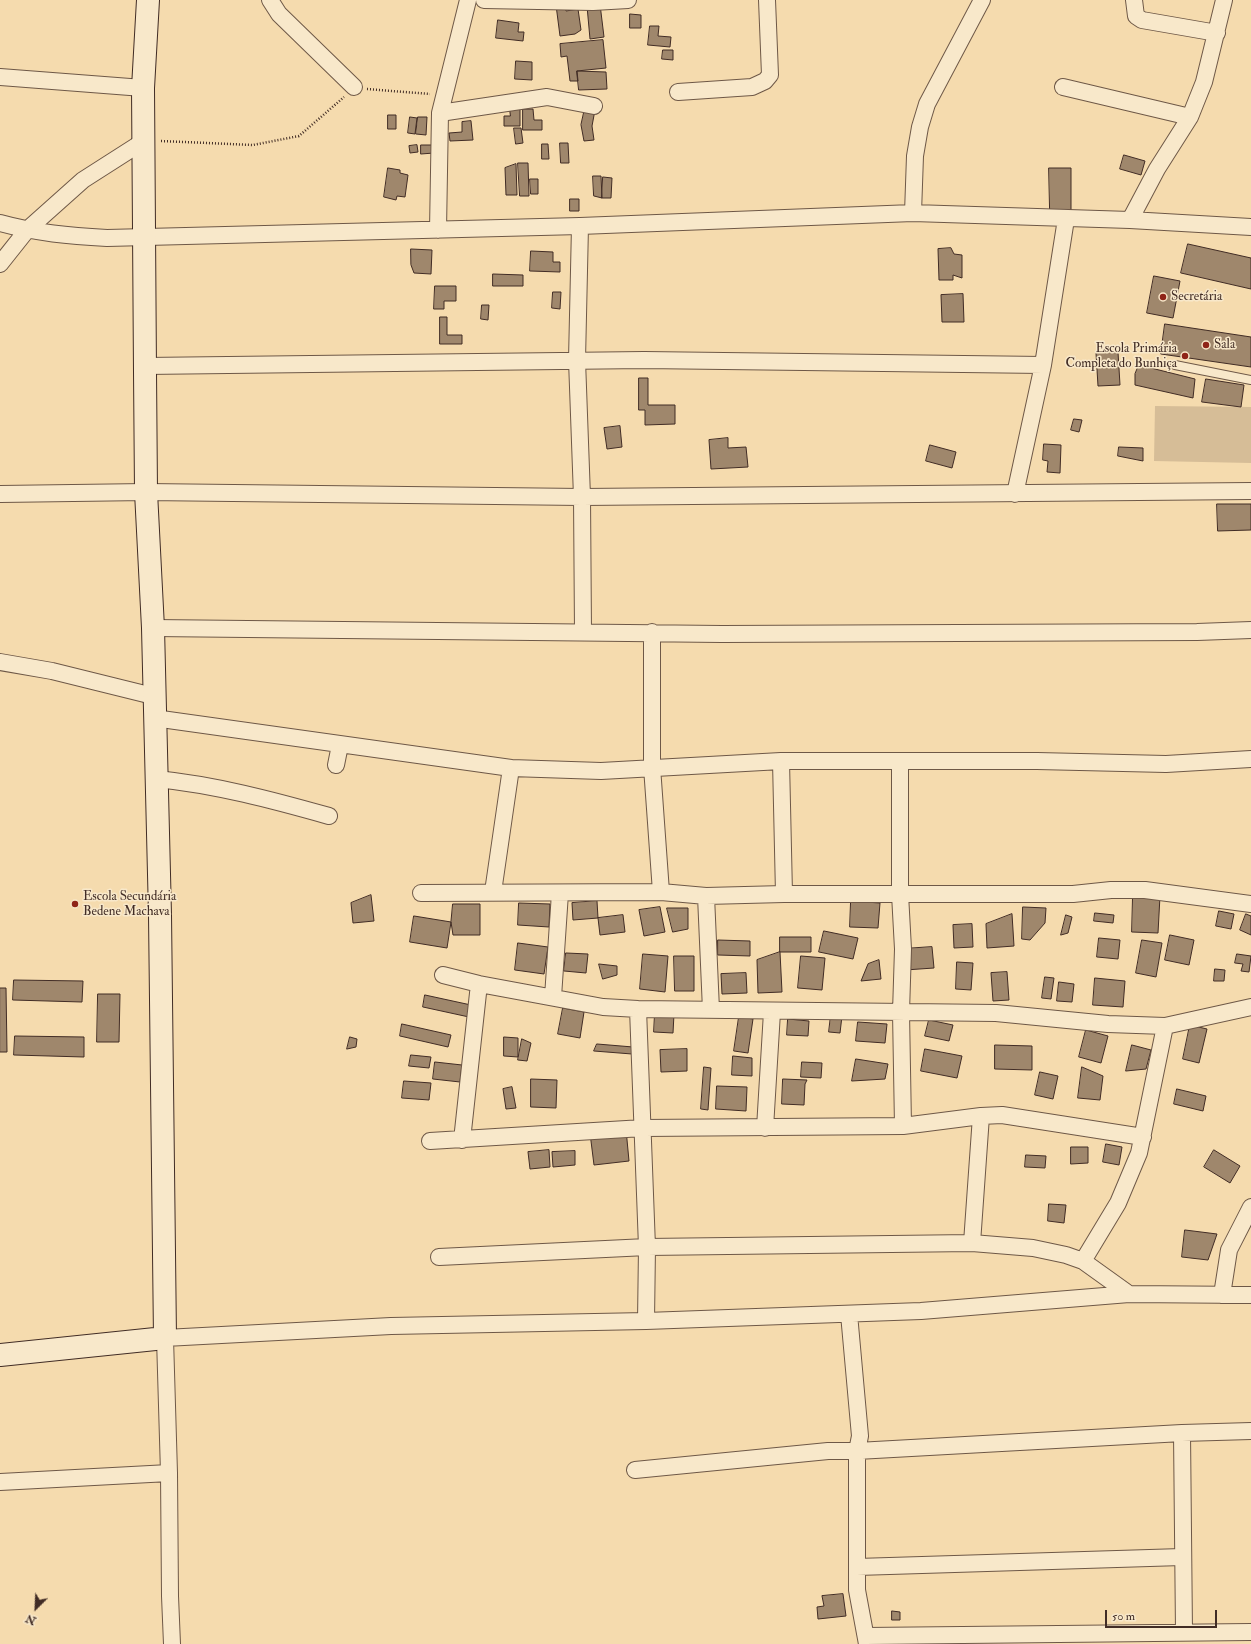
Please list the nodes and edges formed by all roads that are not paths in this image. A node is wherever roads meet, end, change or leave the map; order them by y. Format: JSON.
{"nodes":[{"id":1,"x":148,"y":0,"type":"edge"},
{"id":2,"x":270,"y":0,"type":"edge"},
{"id":3,"x":468,"y":0,"type":"edge"},
{"id":4,"x":484,"y":0,"type":"edge"},
{"id":5,"x":628,"y":0,"type":"edge"},
{"id":6,"x":767,"y":0,"type":"edge"},
{"id":7,"x":982,"y":0,"type":"edge"},
{"id":8,"x":1134,"y":0,"type":"edge"},
{"id":9,"x":1224,"y":0,"type":"edge"},
{"id":10,"x":1217,"y":33,"type":"junction"},
{"id":11,"x":0,"y":77,"type":"edge"},
{"id":12,"x":1064,"y":87,"type":"dead end"},
{"id":13,"x":144,"y":88,"type":"junction"},
{"id":14,"x":354,"y":88,"type":"road end"},
{"id":15,"x":678,"y":92,"type":"dead end"},
{"id":16,"x":594,"y":106,"type":"dead end"},
{"id":17,"x":440,"y":113,"type":"junction"},
{"id":18,"x":1190,"y":117,"type":"junction"},
{"id":19,"x":144,"y":141,"type":"junction"},
{"id":20,"x":913,"y":214,"type":"junction"},
{"id":21,"x":1066,"y":219,"type":"junction"},
{"id":22,"x":1130,"y":220,"type":"junction"},
{"id":23,"x":0,"y":223,"type":"edge"},
{"id":24,"x":580,"y":226,"type":"junction"},
{"id":25,"x":1251,"y":227,"type":"edge"},
{"id":26,"x":27,"y":230,"type":"junction"},
{"id":27,"x":438,"y":230,"type":"junction"},
{"id":28,"x":145,"y":237,"type":"junction"},
{"id":29,"x":0,"y":264,"type":"edge"},
{"id":30,"x":577,"y":360,"type":"junction"},
{"id":31,"x":1043,"y":365,"type":"junction"},
{"id":32,"x":1175,"y":365,"type":"dead end"},
{"id":33,"x":145,"y":366,"type":"junction"},
{"id":34,"x":1251,"y":380,"type":"edge"},
{"id":35,"x":1251,"y":491,"type":"edge"},
{"id":36,"x":146,"y":492,"type":"junction"},
{"id":37,"x":0,"y":494,"type":"edge"},
{"id":38,"x":1015,"y":494,"type":"junction"},
{"id":39,"x":582,"y":497,"type":"junction"},
{"id":40,"x":153,"y":628,"type":"junction"},
{"id":41,"x":1251,"y":630,"type":"edge"},
{"id":42,"x":583,"y":632,"type":"junction"},
{"id":43,"x":652,"y":632,"type":"junction"},
{"id":44,"x":0,"y":662,"type":"edge"},
{"id":45,"x":153,"y":696,"type":"junction"},
{"id":46,"x":154,"y":718,"type":"junction"},
{"id":47,"x":340,"y":745,"type":"junction"},
{"id":48,"x":1251,"y":759,"type":"edge"},
{"id":49,"x":782,"y":761,"type":"junction"},
{"id":50,"x":900,"y":762,"type":"junction"},
{"id":51,"x":336,"y":765,"type":"dead end"},
{"id":52,"x":652,"y":767,"type":"junction"},
{"id":53,"x":511,"y":768,"type":"junction"},
{"id":54,"x":157,"y":779,"type":"junction"},
{"id":55,"x":329,"y":816,"type":"dead end"},
{"id":56,"x":493,"y":892,"type":"junction"},
{"id":57,"x":661,"y":892,"type":"junction"},
{"id":58,"x":421,"y":893,"type":"dead end"},
{"id":59,"x":560,"y":894,"type":"junction"},
{"id":60,"x":784,"y":894,"type":"junction"},
{"id":61,"x":900,"y":894,"type":"junction"},
{"id":62,"x":706,"y":896,"type":"junction"},
{"id":63,"x":1251,"y":904,"type":"edge"},
{"id":64,"x":443,"y":975,"type":"dead end"},
{"id":65,"x":479,"y":984,"type":"junction"},
{"id":66,"x":553,"y":997,"type":"junction"},
{"id":67,"x":1251,"y":1007,"type":"edge"},
{"id":68,"x":638,"y":1009,"type":"junction"},
{"id":69,"x":711,"y":1010,"type":"junction"},
{"id":70,"x":772,"y":1012,"type":"junction"},
{"id":71,"x":901,"y":1012,"type":"junction"},
{"id":72,"x":1165,"y":1026,"type":"junction"},
{"id":73,"x":981,"y":1116,"type":"junction"},
{"id":74,"x":903,"y":1126,"type":"junction"},
{"id":75,"x":643,"y":1128,"type":"junction"},
{"id":76,"x":765,"y":1128,"type":"junction"},
{"id":77,"x":1143,"y":1137,"type":"junction"},
{"id":78,"x":462,"y":1140,"type":"junction"},
{"id":79,"x":430,"y":1142,"type":"dead end"},
{"id":80,"x":1251,"y":1207,"type":"edge"},
{"id":81,"x":972,"y":1243,"type":"junction"},
{"id":82,"x":647,"y":1247,"type":"junction"},
{"id":83,"x":439,"y":1257,"type":"dead end"},
{"id":84,"x":1082,"y":1261,"type":"junction"},
{"id":85,"x":1129,"y":1294,"type":"junction"},
{"id":86,"x":1222,"y":1295,"type":"junction"},
{"id":87,"x":1251,"y":1295,"type":"edge"},
{"id":88,"x":849,"y":1314,"type":"junction"},
{"id":89,"x":646,"y":1321,"type":"junction"},
{"id":90,"x":165,"y":1338,"type":"junction"},
{"id":91,"x":0,"y":1355,"type":"edge"},
{"id":92,"x":1251,"y":1431,"type":"edge"},
{"id":93,"x":1182,"y":1433,"type":"junction"},
{"id":94,"x":858,"y":1451,"type":"junction"},
{"id":95,"x":635,"y":1470,"type":"dead end"},
{"id":96,"x":170,"y":1473,"type":"junction"},
{"id":97,"x":0,"y":1482,"type":"edge"},
{"id":98,"x":1182,"y":1557,"type":"junction"},
{"id":99,"x":857,"y":1566,"type":"junction"},
{"id":100,"x":1184,"y":1632,"type":"junction"},
{"id":101,"x":1251,"y":1632,"type":"edge"},
{"id":102,"x":866,"y":1640,"type":"edge"},
{"id":103,"x":172,"y":1644,"type":"edge"}],
"edges":[{"from":1,"to":13,"type":"street"},
{"from":2,"to":14,"type":"street"},
{"from":3,"to":17,"type":"street"},
{"from":4,"to":5,"type":"street"},
{"from":6,"to":15,"type":"street"},
{"from":7,"to":20,"type":"street"},
{"from":8,"to":10,"type":"street"},
{"from":9,"to":10,"type":"street"},
{"from":10,"to":18,"type":"street"},
{"from":11,"to":13,"type":"street"},
{"from":12,"to":18,"type":"street"},
{"from":13,"to":19,"type":"street"},
{"from":16,"to":17,"type":"street"},
{"from":17,"to":27,"type":"street"},
{"from":18,"to":22,"type":"street"},
{"from":19,"to":26,"type":"street"},
{"from":19,"to":28,"type":"street"},
{"from":20,"to":21,"type":"street"},
{"from":20,"to":24,"type":"street"},
{"from":21,"to":22,"type":"street"},
{"from":21,"to":31,"type":"street"},
{"from":22,"to":25,"type":"street"},
{"from":23,"to":26,"type":"street"},
{"from":24,"to":27,"type":"street"},
{"from":24,"to":30,"type":"street"},
{"from":26,"to":28,"type":"street"},
{"from":26,"to":29,"type":"street"},
{"from":27,"to":28,"type":"street"},
{"from":28,"to":33,"type":"street"},
{"from":30,"to":31,"type":"street"},
{"from":30,"to":33,"type":"street"},
{"from":30,"to":39,"type":"street"},
{"from":31,"to":38,"type":"street"},
{"from":32,"to":34,"type":"lane"},
{"from":33,"to":36,"type":"street"},
{"from":35,"to":38,"type":"street"},
{"from":36,"to":37,"type":"street"},
{"from":36,"to":39,"type":"street"},
{"from":36,"to":40,"type":"street"},
{"from":38,"to":39,"type":"street"},
{"from":39,"to":42,"type":"street"},
{"from":40,"to":42,"type":"street"},
{"from":40,"to":45,"type":"street"},
{"from":41,"to":43,"type":"street"},
{"from":42,"to":43,"type":"street"},
{"from":43,"to":52,"type":"street"},
{"from":44,"to":45,"type":"street"},
{"from":45,"to":46,"type":"street"},
{"from":46,"to":47,"type":"street"},
{"from":46,"to":54,"type":"street"},
{"from":47,"to":51,"type":"street"},
{"from":47,"to":53,"type":"street"},
{"from":48,"to":50,"type":"street"},
{"from":49,"to":50,"type":"street"},
{"from":49,"to":52,"type":"street"},
{"from":49,"to":60,"type":"street"},
{"from":50,"to":61,"type":"street"},
{"from":52,"to":53,"type":"street"},
{"from":52,"to":57,"type":"street"},
{"from":53,"to":56,"type":"street"},
{"from":54,"to":55,"type":"street"},
{"from":54,"to":90,"type":"street"},
{"from":56,"to":58,"type":"street"},
{"from":56,"to":59,"type":"street"},
{"from":57,"to":59,"type":"street"},
{"from":57,"to":62,"type":"street"},
{"from":59,"to":66,"type":"street"},
{"from":60,"to":61,"type":"street"},
{"from":60,"to":62,"type":"street"},
{"from":61,"to":63,"type":"street"},
{"from":61,"to":71,"type":"street"},
{"from":62,"to":69,"type":"street"},
{"from":64,"to":65,"type":"street"},
{"from":65,"to":66,"type":"street"},
{"from":65,"to":78,"type":"street"},
{"from":66,"to":68,"type":"street"},
{"from":67,"to":72,"type":"street"},
{"from":68,"to":69,"type":"street"},
{"from":68,"to":75,"type":"street"},
{"from":69,"to":70,"type":"street"},
{"from":70,"to":71,"type":"street"},
{"from":70,"to":76,"type":"street"},
{"from":71,"to":72,"type":"street"},
{"from":71,"to":74,"type":"street"},
{"from":72,"to":77,"type":"street"},
{"from":73,"to":74,"type":"street"},
{"from":73,"to":77,"type":"street"},
{"from":73,"to":81,"type":"street"},
{"from":74,"to":76,"type":"street"},
{"from":75,"to":76,"type":"street"},
{"from":75,"to":78,"type":"street"},
{"from":75,"to":82,"type":"street"},
{"from":77,"to":84,"type":"street"},
{"from":78,"to":79,"type":"street"},
{"from":80,"to":86,"type":"street"},
{"from":81,"to":82,"type":"street"},
{"from":81,"to":84,"type":"street"},
{"from":82,"to":83,"type":"street"},
{"from":82,"to":89,"type":"street"},
{"from":84,"to":85,"type":"street"},
{"from":85,"to":86,"type":"street"},
{"from":85,"to":88,"type":"street"},
{"from":86,"to":87,"type":"street"},
{"from":88,"to":89,"type":"street"},
{"from":88,"to":94,"type":"street"},
{"from":89,"to":90,"type":"street"},
{"from":90,"to":91,"type":"street"},
{"from":90,"to":96,"type":"street"},
{"from":92,"to":93,"type":"street"},
{"from":93,"to":94,"type":"street"},
{"from":93,"to":98,"type":"street"},
{"from":94,"to":95,"type":"street"},
{"from":94,"to":99,"type":"street"},
{"from":96,"to":97,"type":"street"},
{"from":96,"to":103,"type":"street"},
{"from":98,"to":99,"type":"street"},
{"from":98,"to":100,"type":"street"},
{"from":99,"to":102,"type":"street"},
{"from":100,"to":101,"type":"street"},
{"from":100,"to":102,"type":"street"}]}
